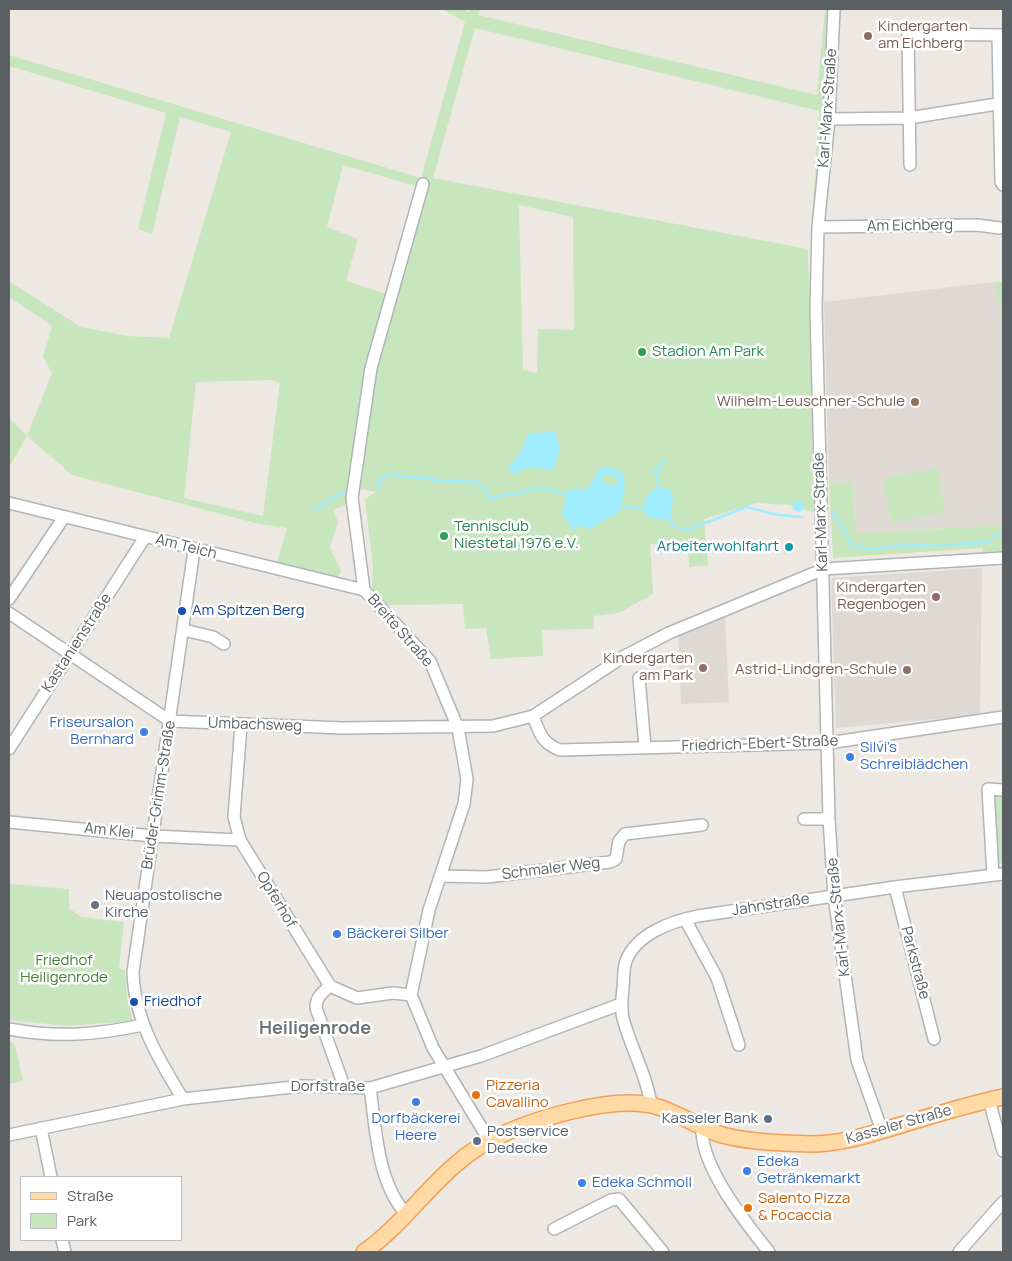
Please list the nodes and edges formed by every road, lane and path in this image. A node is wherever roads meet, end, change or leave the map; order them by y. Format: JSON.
{"nodes":[{"id":1,"x":834,"y":9,"type":"edge"},
{"id":2,"x":1000,"y":35,"type":"edge"},
{"id":3,"x":1001,"y":103,"type":"edge"},
{"id":4,"x":908,"y":118,"type":"junction"},
{"id":5,"x":829,"y":119,"type":"junction"},
{"id":6,"x":910,"y":165,"type":"dead end"},
{"id":7,"x":423,"y":184,"type":"dead end"},
{"id":8,"x":1003,"y":185,"type":"edge"},
{"id":9,"x":818,"y":227,"type":"junction"},
{"id":10,"x":1000,"y":228,"type":"dead end"},
{"id":11,"x":9,"y":503,"type":"edge"},
{"id":12,"x":64,"y":517,"type":"junction"},
{"id":13,"x":145,"y":537,"type":"junction"},
{"id":14,"x":194,"y":550,"type":"junction"},
{"id":15,"x":1003,"y":558,"type":"edge"},
{"id":16,"x":824,"y":569,"type":"junction"},
{"id":17,"x":364,"y":590,"type":"junction"},
{"id":18,"x":9,"y":599,"type":"edge"},
{"id":19,"x":9,"y":613,"type":"edge"},
{"id":20,"x":184,"y":630,"type":"junction"},
{"id":21,"x":224,"y":644,"type":"dead end"},
{"id":22,"x":71,"y":653,"type":"junction"},
{"id":23,"x":639,"y":678,"type":"dead end"},
{"id":24,"x":533,"y":716,"type":"junction"},
{"id":25,"x":1003,"y":717,"type":"edge"},
{"id":26,"x":170,"y":721,"type":"junction"},
{"id":27,"x":241,"y":725,"type":"junction"},
{"id":28,"x":458,"y":728,"type":"junction"},
{"id":29,"x":828,"y":743,"type":"junction"},
{"id":30,"x":645,"y":747,"type":"junction"},
{"id":31,"x":9,"y":749,"type":"edge"},
{"id":32,"x":1003,"y":790,"type":"edge"},
{"id":33,"x":829,"y":819,"type":"junction"},
{"id":34,"x":804,"y":820,"type":"dead end"},
{"id":35,"x":9,"y":822,"type":"edge"},
{"id":36,"x":702,"y":825,"type":"dead end"},
{"id":37,"x":153,"y":836,"type":"junction"},
{"id":38,"x":240,"y":840,"type":"junction"},
{"id":39,"x":998,"y":875,"type":"edge"},
{"id":40,"x":440,"y":876,"type":"junction"},
{"id":41,"x":895,"y":887,"type":"junction"},
{"id":42,"x":834,"y":896,"type":"junction"},
{"id":43,"x":686,"y":919,"type":"junction"},
{"id":44,"x":330,"y":986,"type":"junction"},
{"id":45,"x":411,"y":995,"type":"junction"},
{"id":46,"x":621,"y":1004,"type":"junction"},
{"id":47,"x":143,"y":1025,"type":"junction"},
{"id":48,"x":9,"y":1030,"type":"edge"},
{"id":49,"x":934,"y":1039,"type":"dead end"},
{"id":50,"x":739,"y":1045,"type":"dead end"},
{"id":51,"x":446,"y":1068,"type":"junction"},
{"id":52,"x":344,"y":1086,"type":"junction"},
{"id":53,"x":370,"y":1088,"type":"junction"},
{"id":54,"x":183,"y":1099,"type":"junction"},
{"id":55,"x":996,"y":1099,"type":"edge"},
{"id":56,"x":650,"y":1105,"type":"junction"},
{"id":57,"x":702,"y":1127,"type":"junction"},
{"id":58,"x":42,"y":1128,"type":"junction"},
{"id":59,"x":882,"y":1131,"type":"junction"},
{"id":60,"x":9,"y":1135,"type":"edge"},
{"id":61,"x":489,"y":1140,"type":"junction"},
{"id":62,"x":1003,"y":1151,"type":"edge"},
{"id":63,"x":51,"y":1176,"type":"edge"},
{"id":64,"x":1003,"y":1202,"type":"edge"},
{"id":65,"x":407,"y":1215,"type":"junction"},
{"id":66,"x":554,"y":1229,"type":"dead end"},
{"id":67,"x":364,"y":1252,"type":"edge"},
{"id":68,"x":663,"y":1252,"type":"edge"},
{"id":69,"x":769,"y":1252,"type":"edge"},
{"id":70,"x":959,"y":1252,"type":"edge"}],
"edges":[{"from":1,"to":5,"type":"street","name":"Karl-Marx-Straße"},
{"from":2,"to":3,"type":"street"},
{"from":2,"to":4,"type":"street"},
{"from":3,"to":4,"type":"street"},
{"from":3,"to":8,"type":"street"},
{"from":4,"to":5,"type":"street"},
{"from":4,"to":6,"type":"street"},
{"from":5,"to":9,"type":"street","name":"Karl-Marx-Straße"},
{"from":7,"to":17,"type":"street","name":"Breite Straße"},
{"from":9,"to":10,"type":"street","name":"Am Eichberg"},
{"from":9,"to":16,"type":"street","name":"Karl-Marx-Straße"},
{"from":11,"to":12,"type":"street","name":"Am Teich"},
{"from":12,"to":13,"type":"street","name":"Am Teich"},
{"from":12,"to":18,"type":"street"},
{"from":13,"to":14,"type":"street","name":"Am Teich"},
{"from":13,"to":22,"type":"street","name":"Kastanienstraße"},
{"from":14,"to":17,"type":"street","name":"Am Teich"},
{"from":14,"to":20,"type":"street","name":"Brüder-Grimm-Straße"},
{"from":15,"to":16,"type":"street","name":"Umbachsweg"},
{"from":16,"to":24,"type":"street","name":"Umbachsweg"},
{"from":16,"to":29,"type":"street","name":"Karl-Marx-Straße"},
{"from":17,"to":28,"type":"street","name":"Breite Straße"},
{"from":19,"to":22,"type":"street"},
{"from":20,"to":21,"type":"street"},
{"from":20,"to":26,"type":"street","name":"Brüder-Grimm-Straße"},
{"from":22,"to":26,"type":"street"},
{"from":22,"to":31,"type":"street","name":"Kastanienstraße"},
{"from":23,"to":30,"type":"street"},
{"from":24,"to":28,"type":"street","name":"Umbachsweg"},
{"from":24,"to":30,"type":"street","name":"Friedrich-Ebert-Straße"},
{"from":25,"to":29,"type":"street","name":"Friedrich-Ebert-Straße"},
{"from":26,"to":27,"type":"street","name":"Umbachsweg"},
{"from":26,"to":37,"type":"street","name":"Brüder-Grimm-Straße"},
{"from":27,"to":28,"type":"street","name":"Umbachsweg"},
{"from":27,"to":38,"type":"street","name":"Opferhof"},
{"from":28,"to":40,"type":"street","name":"Breite Straße"},
{"from":29,"to":30,"type":"street","name":"Friedrich-Ebert-Straße"},
{"from":29,"to":33,"type":"street","name":"Karl-Marx-Straße"},
{"from":32,"to":39,"type":"street"},
{"from":33,"to":34,"type":"street"},
{"from":33,"to":42,"type":"street","name":"Karl-Marx-Straße"},
{"from":35,"to":37,"type":"street","name":"Am Klei"},
{"from":36,"to":40,"type":"street","name":"Schmaler Weg"},
{"from":37,"to":38,"type":"street","name":"Am Klei"},
{"from":37,"to":47,"type":"street","name":"Brüder-Grimm-Straße"},
{"from":38,"to":44,"type":"street","name":"Opferhof"},
{"from":39,"to":41,"type":"street","name":"Jahnstraße"},
{"from":40,"to":45,"type":"street","name":"Breite Straße"},
{"from":41,"to":42,"type":"street","name":"Jahnstraße"},
{"from":41,"to":49,"type":"street","name":"Parkstraße"},
{"from":42,"to":43,"type":"street","name":"Jahnstraße"},
{"from":42,"to":59,"type":"street","name":"Karl-Marx-Straße"},
{"from":43,"to":46,"type":"street","name":"Jahnstraße"},
{"from":43,"to":50,"type":"street"},
{"from":44,"to":45,"type":"street"},
{"from":44,"to":52,"type":"street"},
{"from":45,"to":51,"type":"street"},
{"from":46,"to":51,"type":"street","name":"Dorfstraße"},
{"from":46,"to":56,"type":"street"},
{"from":47,"to":48,"type":"street"},
{"from":47,"to":54,"type":"street","name":"Brüder-Grimm-Straße"},
{"from":51,"to":53,"type":"street","name":"Dorfstraße"},
{"from":51,"to":61,"type":"street"},
{"from":52,"to":53,"type":"street","name":"Dorfstraße"},
{"from":52,"to":54,"type":"street","name":"Dorfstraße"},
{"from":53,"to":65,"type":"street"},
{"from":54,"to":58,"type":"street","name":"Dorfstraße"},
{"from":55,"to":59,"type":"main road","name":"Kasseler Straße"},
{"from":55,"to":62,"type":"street"},
{"from":56,"to":57,"type":"main road","name":"Kasseler Straße"},
{"from":56,"to":61,"type":"main road"},
{"from":57,"to":59,"type":"main road","name":"Kasseler Straße"},
{"from":57,"to":69,"type":"street"},
{"from":58,"to":60,"type":"street","name":"Dorfstraße"},
{"from":58,"to":63,"type":"street"},
{"from":61,"to":65,"type":"main road"},
{"from":64,"to":70,"type":"street"},
{"from":65,"to":67,"type":"main road"},
{"from":66,"to":68,"type":"street"}]}
